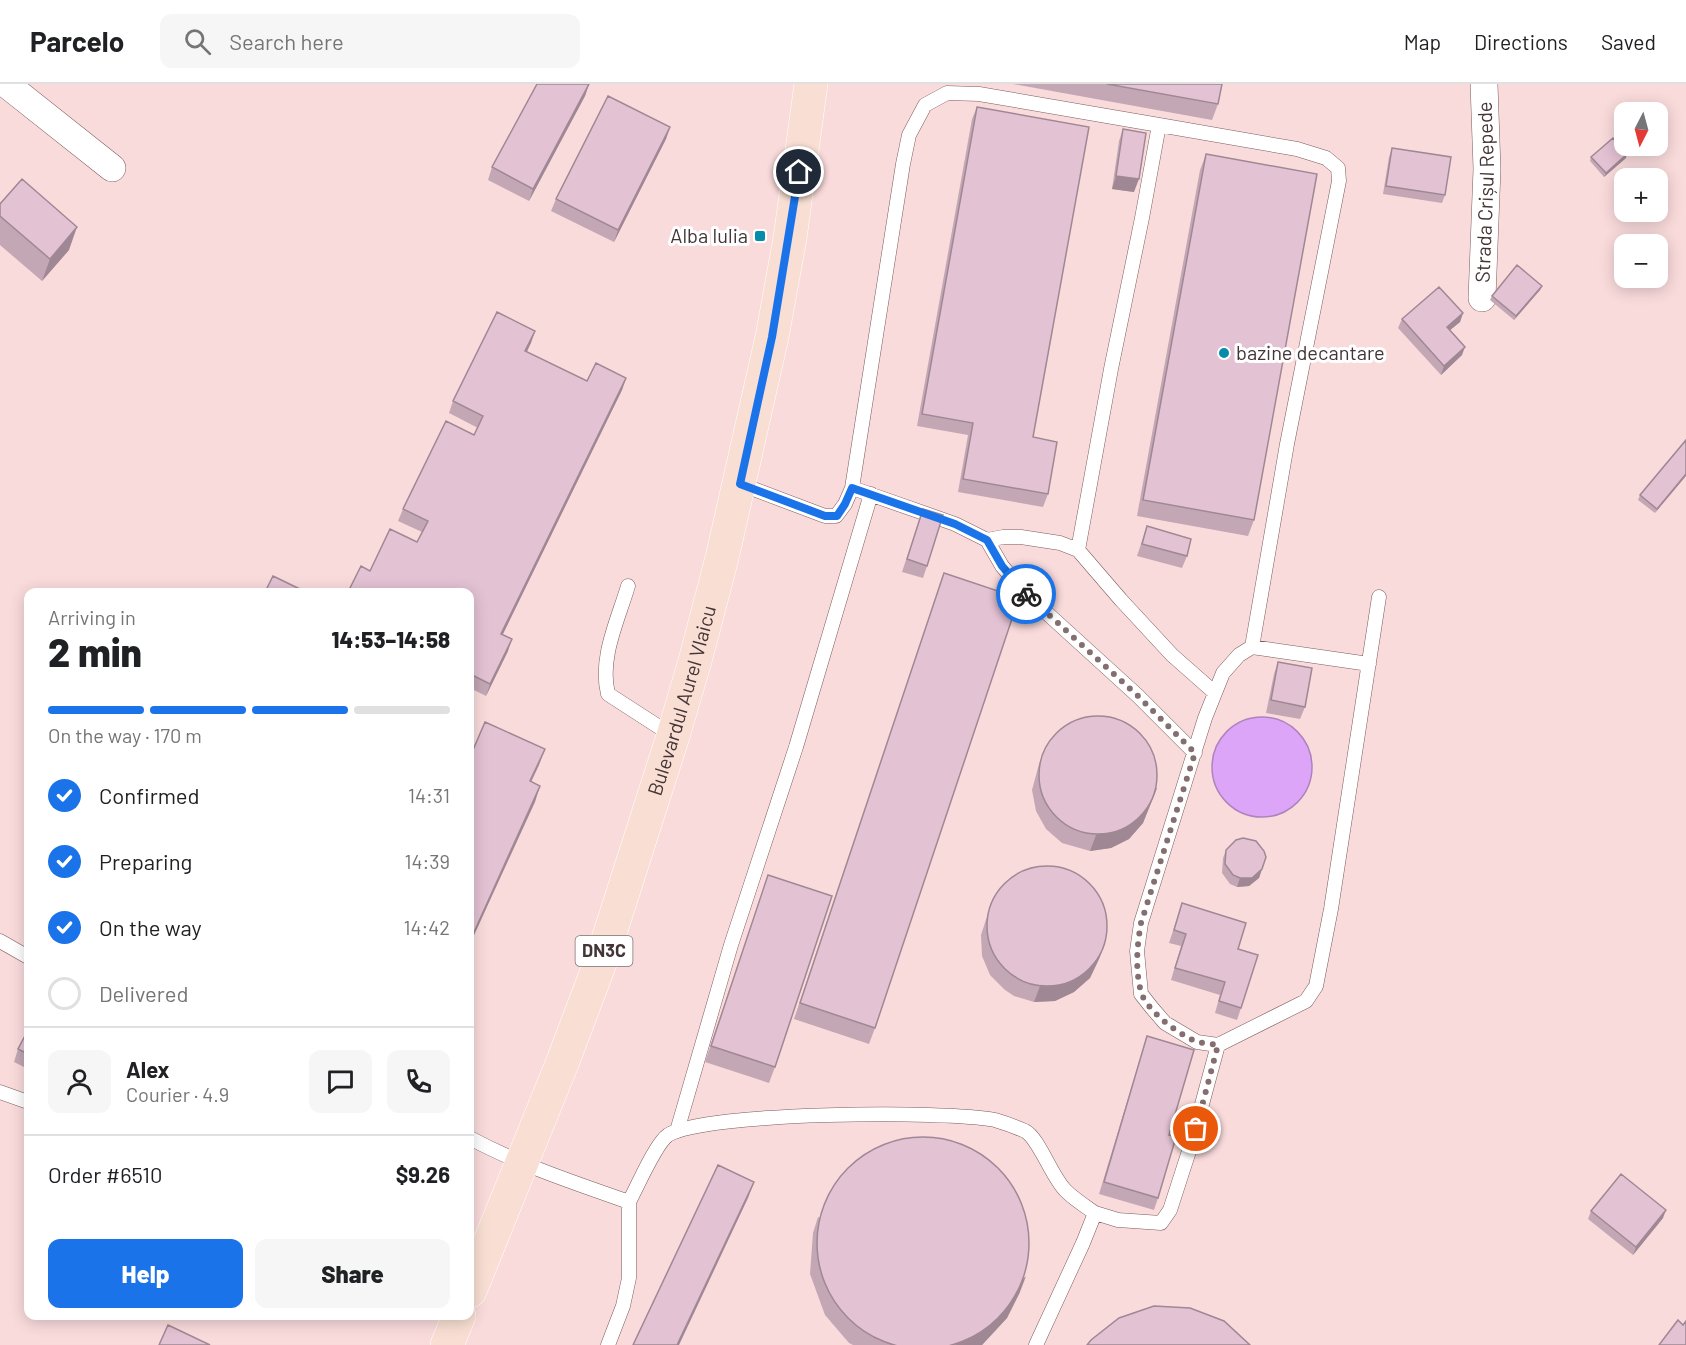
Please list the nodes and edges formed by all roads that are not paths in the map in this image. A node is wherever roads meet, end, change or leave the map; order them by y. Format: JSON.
{"nodes":[{"id":1,"x":6,"y":84,"type":"edge"},
{"id":2,"x":811,"y":84,"type":"edge"},
{"id":3,"x":1484,"y":84,"type":"edge"},
{"id":4,"x":1159,"y":125,"type":"junction"},
{"id":5,"x":112,"y":168,"type":"dead end"},
{"id":6,"x":1482,"y":298,"type":"dead end"},
{"id":7,"x":740,"y":484,"type":"junction"},
{"id":8,"x":852,"y":488,"type":"junction"},
{"id":9,"x":871,"y":494,"type":"junction"},
{"id":10,"x":987,"y":540,"type":"junction"},
{"id":11,"x":1078,"y":550,"type":"junction"},
{"id":12,"x":628,"y":586,"type":"dead end"},
{"id":13,"x":1378,"y":597,"type":"dead end"},
{"id":14,"x":1252,"y":647,"type":"junction"},
{"id":15,"x":1369,"y":664,"type":"junction"},
{"id":16,"x":1215,"y":693,"type":"junction"},
{"id":17,"x":673,"y":736,"type":"junction"},
{"id":18,"x":1195,"y":753,"type":"junction"},
{"id":19,"x":0,"y":940,"type":"edge"},
{"id":20,"x":24,"y":955,"type":"edge"},
{"id":21,"x":1218,"y":1045,"type":"junction"},
{"id":22,"x":0,"y":1092,"type":"edge"},
{"id":23,"x":24,"y":1101,"type":"edge"},
{"id":24,"x":677,"y":1131,"type":"junction"},
{"id":25,"x":474,"y":1140,"type":"edge"},
{"id":26,"x":522,"y":1162,"type":"junction"},
{"id":27,"x":629,"y":1202,"type":"junction"},
{"id":28,"x":1095,"y":1213,"type":"junction"},
{"id":29,"x":474,"y":1275,"type":"edge"},
{"id":30,"x":457,"y":1320,"type":"edge"},
{"id":31,"x":447,"y":1345,"type":"edge"},
{"id":32,"x":608,"y":1345,"type":"edge"},
{"id":33,"x":1036,"y":1345,"type":"edge"}],
"edges":[{"from":1,"to":5,"type":"street"},
{"from":2,"to":7,"type":"main road","name":"Bulevardul Aurel Vlaicu","number":"DN3C"},
{"from":3,"to":6,"type":"street","name":"Strada Crișul Repede"},
{"from":4,"to":8,"type":"lane"},
{"from":4,"to":11,"type":"lane"},
{"from":4,"to":14,"type":"lane"},
{"from":7,"to":8,"type":"lane"},
{"from":7,"to":17,"type":"main road","name":"Bulevardul Aurel Vlaicu","number":"DN3C"},
{"from":8,"to":9,"type":"lane"},
{"from":9,"to":10,"type":"lane"},
{"from":9,"to":24,"type":"lane"},
{"from":10,"to":11,"type":"lane"},
{"from":10,"to":18,"type":"lane"},
{"from":11,"to":16,"type":"lane"},
{"from":12,"to":17,"type":"lane"},
{"from":13,"to":15,"type":"lane"},
{"from":14,"to":15,"type":"lane"},
{"from":14,"to":16,"type":"lane"},
{"from":15,"to":21,"type":"lane"},
{"from":16,"to":18,"type":"lane"},
{"from":17,"to":26,"type":"main road","name":"Bulevardul Aurel Vlaicu","number":"DN3C"},
{"from":18,"to":21,"type":"lane"},
{"from":19,"to":20,"type":"lane"},
{"from":21,"to":28,"type":"lane"},
{"from":22,"to":23,"type":"lane"},
{"from":24,"to":27,"type":"lane"},
{"from":24,"to":28,"type":"lane"},
{"from":25,"to":26,"type":"lane"},
{"from":26,"to":27,"type":"lane"},
{"from":26,"to":29,"type":"main road","name":"Bulevardul Aurel Vlaicu","number":"DN3C"},
{"from":27,"to":32,"type":"lane"},
{"from":28,"to":33,"type":"lane"},
{"from":30,"to":31,"type":"main road"}]}
